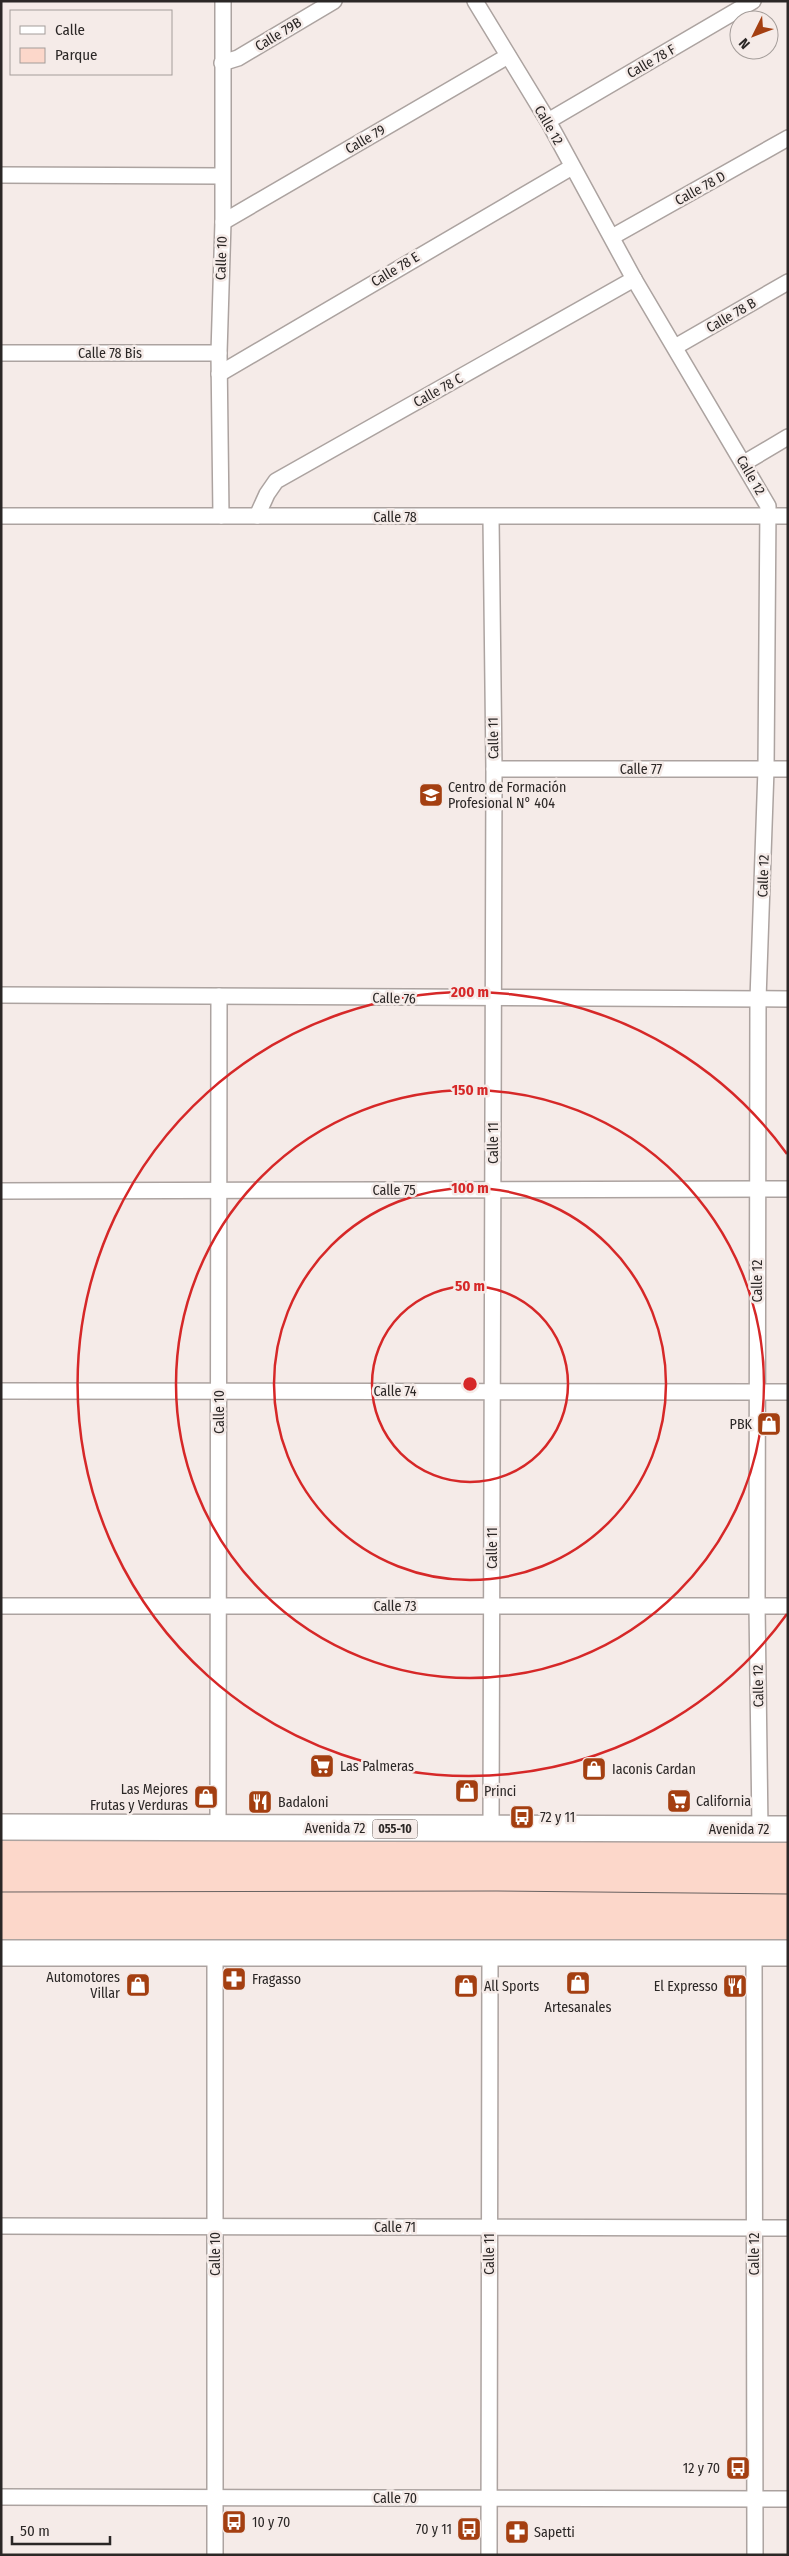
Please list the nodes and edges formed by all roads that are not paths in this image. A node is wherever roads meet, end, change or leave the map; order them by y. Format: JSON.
{"nodes":[{"id":1,"x":223,"y":1,"type":"edge"},
{"id":2,"x":334,"y":1,"type":"edge"},
{"id":3,"x":475,"y":1,"type":"edge"},
{"id":4,"x":753,"y":1,"type":"edge"},
{"id":5,"x":508,"y":56,"type":"junction"},
{"id":6,"x":222,"y":63,"type":"junction"},
{"id":7,"x":548,"y":121,"type":"junction"},
{"id":8,"x":788,"y":138,"type":"edge"},
{"id":9,"x":572,"y":167,"type":"junction"},
{"id":10,"x":1,"y":175,"type":"edge"},
{"id":11,"x":222,"y":176,"type":"junction"},
{"id":12,"x":223,"y":222,"type":"junction"},
{"id":13,"x":612,"y":237,"type":"junction"},
{"id":14,"x":634,"y":278,"type":"junction"},
{"id":15,"x":788,"y":282,"type":"edge"},
{"id":16,"x":675,"y":347,"type":"junction"},
{"id":17,"x":1,"y":353,"type":"edge"},
{"id":18,"x":219,"y":353,"type":"junction"},
{"id":19,"x":219,"y":374,"type":"junction"},
{"id":20,"x":788,"y":437,"type":"edge"},
{"id":21,"x":744,"y":463,"type":"junction"},
{"id":22,"x":1,"y":516,"type":"edge"},
{"id":23,"x":221,"y":516,"type":"junction"},
{"id":24,"x":257,"y":516,"type":"junction"},
{"id":25,"x":769,"y":516,"type":"junction"},
{"id":26,"x":788,"y":516,"type":"edge"},
{"id":27,"x":491,"y":518,"type":"junction"},
{"id":28,"x":494,"y":769,"type":"junction"},
{"id":29,"x":766,"y":769,"type":"junction"},
{"id":30,"x":788,"y":769,"type":"edge"},
{"id":31,"x":1,"y":995,"type":"edge"},
{"id":32,"x":219,"y":996,"type":"junction"},
{"id":33,"x":492,"y":999,"type":"junction"},
{"id":34,"x":758,"y":999,"type":"junction"},
{"id":35,"x":788,"y":999,"type":"edge"},
{"id":36,"x":493,"y":1189,"type":"junction"},
{"id":37,"x":758,"y":1189,"type":"junction"},
{"id":38,"x":788,"y":1189,"type":"edge"},
{"id":39,"x":1,"y":1191,"type":"edge"},
{"id":40,"x":219,"y":1191,"type":"junction"},
{"id":41,"x":1,"y":1391,"type":"edge"},
{"id":42,"x":219,"y":1391,"type":"junction"},
{"id":43,"x":492,"y":1392,"type":"junction"},
{"id":44,"x":757,"y":1392,"type":"junction"},
{"id":45,"x":788,"y":1392,"type":"edge"},
{"id":46,"x":1,"y":1606,"type":"edge"},
{"id":47,"x":218,"y":1606,"type":"junction"},
{"id":48,"x":492,"y":1606,"type":"junction"},
{"id":49,"x":756,"y":1606,"type":"junction"},
{"id":50,"x":788,"y":1606,"type":"edge"},
{"id":51,"x":1,"y":1828,"type":"edge"},
{"id":52,"x":218,"y":1828,"type":"junction"},
{"id":53,"x":491,"y":1829,"type":"junction"},
{"id":54,"x":760,"y":1829,"type":"junction"},
{"id":55,"x":788,"y":1830,"type":"edge"},
{"id":56,"x":1,"y":1952,"type":"edge"},
{"id":57,"x":215,"y":1953,"type":"junction"},
{"id":58,"x":490,"y":1953,"type":"junction"},
{"id":59,"x":754,"y":1953,"type":"junction"},
{"id":60,"x":788,"y":1953,"type":"edge"},
{"id":61,"x":1,"y":2226,"type":"edge"},
{"id":62,"x":215,"y":2226,"type":"junction"},
{"id":63,"x":489,"y":2227,"type":"junction"},
{"id":64,"x":754,"y":2228,"type":"junction"},
{"id":65,"x":788,"y":2228,"type":"edge"},
{"id":66,"x":1,"y":2497,"type":"edge"},
{"id":67,"x":216,"y":2498,"type":"junction"},
{"id":68,"x":489,"y":2498,"type":"junction"},
{"id":69,"x":754,"y":2499,"type":"junction"},
{"id":70,"x":788,"y":2499,"type":"edge"},
{"id":71,"x":216,"y":2555,"type":"edge"},
{"id":72,"x":489,"y":2555,"type":"edge"},
{"id":73,"x":755,"y":2555,"type":"edge"}],
"edges":[{"from":1,"to":6,"type":"street","name":"Calle 10"},
{"from":2,"to":6,"type":"street","name":"Calle 79B"},
{"from":3,"to":5,"type":"street","name":"Calle 12"},
{"from":4,"to":7,"type":"street","name":"Calle 78 F"},
{"from":5,"to":7,"type":"street","name":"Calle 12"},
{"from":5,"to":12,"type":"street","name":"Calle 79"},
{"from":6,"to":11,"type":"street","name":"Calle 10"},
{"from":7,"to":9,"type":"street","name":"Calle 12"},
{"from":8,"to":13,"type":"street","name":"Calle 78 D"},
{"from":9,"to":13,"type":"street","name":"Calle 12"},
{"from":9,"to":19,"type":"street","name":"Calle 78 E"},
{"from":10,"to":11,"type":"street"},
{"from":11,"to":12,"type":"street","name":"Calle 10"},
{"from":12,"to":18,"type":"street","name":"Calle 10"},
{"from":13,"to":14,"type":"street","name":"Calle 12"},
{"from":14,"to":16,"type":"street","name":"Calle 12"},
{"from":14,"to":24,"type":"street","name":"Calle 78 C"},
{"from":15,"to":16,"type":"street","name":"Calle 78 B"},
{"from":16,"to":21,"type":"street","name":"Calle 12"},
{"from":17,"to":18,"type":"street","name":"Calle 78 Bis"},
{"from":18,"to":19,"type":"street","name":"Calle 10"},
{"from":19,"to":23,"type":"street","name":"Calle 10"},
{"from":20,"to":21,"type":"street"},
{"from":21,"to":25,"type":"street","name":"Calle 12"},
{"from":22,"to":23,"type":"street","name":"Calle 78"},
{"from":23,"to":24,"type":"street","name":"Calle 78"},
{"from":24,"to":27,"type":"street","name":"Calle 78"},
{"from":25,"to":26,"type":"street","name":"Calle 78"},
{"from":25,"to":27,"type":"street","name":"Calle 78"},
{"from":25,"to":29,"type":"street","name":"Calle 12"},
{"from":27,"to":28,"type":"street","name":"Calle 11"},
{"from":28,"to":29,"type":"street","name":"Calle 77"},
{"from":28,"to":33,"type":"street","name":"Calle 11"},
{"from":29,"to":30,"type":"street","name":"Calle 77"},
{"from":29,"to":34,"type":"street","name":"Calle 12"},
{"from":31,"to":32,"type":"street","name":"Calle 76"},
{"from":32,"to":33,"type":"street","name":"Calle 76"},
{"from":32,"to":40,"type":"street","name":"Calle 10"},
{"from":33,"to":34,"type":"street","name":"Calle 76"},
{"from":33,"to":36,"type":"street","name":"Calle 11"},
{"from":34,"to":35,"type":"street","name":"Calle 76"},
{"from":34,"to":37,"type":"street","name":"Calle 12"},
{"from":36,"to":37,"type":"street","name":"Calle 75"},
{"from":36,"to":40,"type":"street","name":"Calle 75"},
{"from":36,"to":43,"type":"street","name":"Calle 11"},
{"from":37,"to":38,"type":"street","name":"Calle 75"},
{"from":37,"to":44,"type":"street","name":"Calle 12"},
{"from":39,"to":40,"type":"street","name":"Calle 75"},
{"from":40,"to":42,"type":"street","name":"Calle 10"},
{"from":41,"to":42,"type":"street","name":"Calle 74"},
{"from":42,"to":43,"type":"street","name":"Calle 74"},
{"from":42,"to":47,"type":"street","name":"Calle 10"},
{"from":43,"to":44,"type":"street","name":"Calle 74"},
{"from":43,"to":48,"type":"street","name":"Calle 11"},
{"from":44,"to":45,"type":"street","name":"Calle 74"},
{"from":44,"to":49,"type":"street","name":"Calle 12"},
{"from":46,"to":47,"type":"street","name":"Calle 73"},
{"from":47,"to":48,"type":"street","name":"Calle 73"},
{"from":47,"to":52,"type":"street","name":"Calle 10"},
{"from":48,"to":49,"type":"street","name":"Calle 73"},
{"from":48,"to":53,"type":"street","name":"Calle 11"},
{"from":49,"to":50,"type":"street","name":"Calle 73"},
{"from":49,"to":54,"type":"street","name":"Calle 12"},
{"from":51,"to":52,"type":"highway","name":"Avenida 72","number":"055-10"},
{"from":52,"to":53,"type":"highway","name":"Avenida 72","number":"055-10"},
{"from":53,"to":54,"type":"highway","name":"Avenida 72","number":"055-10"},
{"from":54,"to":55,"type":"highway","name":"Avenida 72","number":"055-10"},
{"from":56,"to":57,"type":"highway"},
{"from":57,"to":58,"type":"highway"},
{"from":57,"to":62,"type":"street","name":"Calle 10"},
{"from":58,"to":59,"type":"highway"},
{"from":58,"to":63,"type":"street","name":"Calle 11"},
{"from":59,"to":60,"type":"highway"},
{"from":59,"to":64,"type":"street","name":"Calle 12"},
{"from":61,"to":62,"type":"street","name":"Calle 71"},
{"from":62,"to":63,"type":"street","name":"Calle 71"},
{"from":62,"to":67,"type":"street","name":"Calle 10"},
{"from":63,"to":64,"type":"street","name":"Calle 71"},
{"from":63,"to":68,"type":"street","name":"Calle 11"},
{"from":64,"to":65,"type":"street","name":"Calle 71"},
{"from":64,"to":69,"type":"street","name":"Calle 12"},
{"from":66,"to":67,"type":"street","name":"Calle 70"},
{"from":67,"to":68,"type":"street","name":"Calle 70"},
{"from":67,"to":71,"type":"street","name":"Calle 10"},
{"from":68,"to":69,"type":"street","name":"Calle 70"},
{"from":68,"to":72,"type":"street","name":"Calle 11"},
{"from":69,"to":70,"type":"street","name":"Calle 70"},
{"from":69,"to":73,"type":"street","name":"Calle 12"}]}
